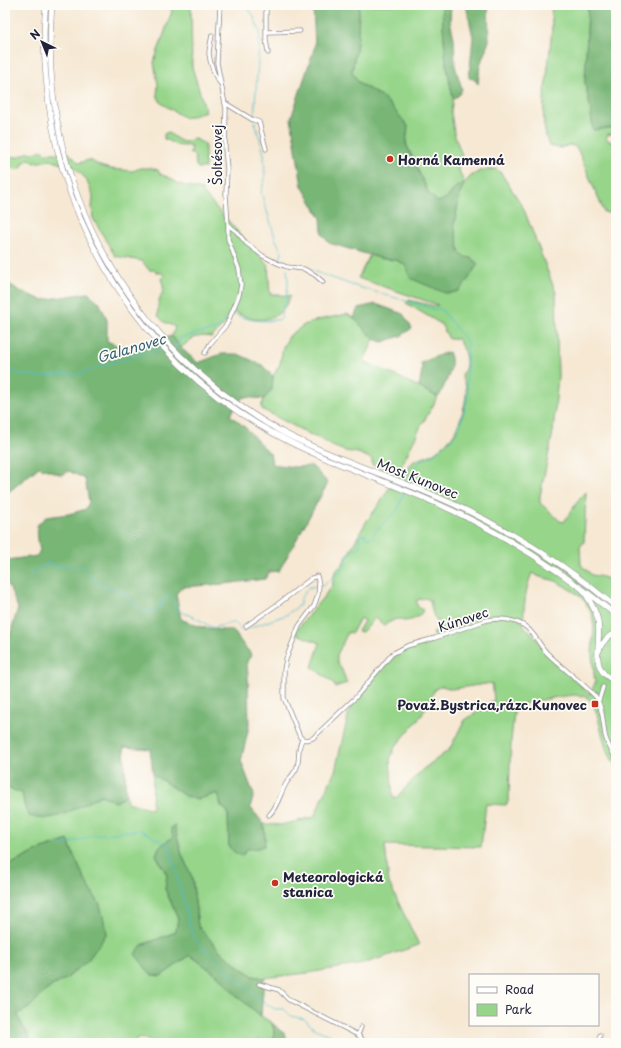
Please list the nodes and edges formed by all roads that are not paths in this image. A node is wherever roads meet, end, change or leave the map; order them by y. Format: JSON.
{"nodes":[{"id":1,"x":46,"y":5,"type":"edge"},
{"id":2,"x":52,"y":5,"type":"edge"},
{"id":3,"x":220,"y":5,"type":"edge"},
{"id":4,"x":266,"y":5,"type":"edge"},
{"id":5,"x":300,"y":31,"type":"dead end"},
{"id":6,"x":267,"y":32,"type":"junction"},
{"id":7,"x":212,"y":35,"type":"dead end"},
{"id":8,"x":268,"y":53,"type":"dead end"},
{"id":9,"x":222,"y":85,"type":"junction"},
{"id":10,"x":224,"y":103,"type":"junction"},
{"id":11,"x":266,"y":149,"type":"dead end"},
{"id":12,"x":228,"y":225,"type":"junction"},
{"id":13,"x":323,"y":282,"type":"dead end"},
{"id":14,"x":205,"y":353,"type":"dead end"},
{"id":15,"x":360,"y":469,"type":"junction"},
{"id":16,"x":581,"y":587,"type":"junction"},
{"id":17,"x":602,"y":600,"type":"junction"},
{"id":18,"x":616,"y":607,"type":"edge"},
{"id":19,"x":616,"y":615,"type":"edge"},
{"id":20,"x":246,"y":626,"type":"dead end"},
{"id":21,"x":615,"y":633,"type":"edge"},
{"id":22,"x":598,"y":654,"type":"junction"},
{"id":23,"x":616,"y":681,"type":"edge"},
{"id":24,"x":603,"y":687,"type":"dead end"},
{"id":25,"x":599,"y":700,"type":"junction"},
{"id":26,"x":302,"y":740,"type":"junction"},
{"id":27,"x":616,"y":759,"type":"edge"},
{"id":28,"x":269,"y":815,"type":"dead end"},
{"id":29,"x":259,"y":984,"type":"dead end"},
{"id":30,"x":361,"y":1027,"type":"dead end"},
{"id":31,"x":358,"y":1035,"type":"junction"},
{"id":32,"x":600,"y":1035,"type":"dead end"},
{"id":33,"x":364,"y":1043,"type":"edge"},
{"id":34,"x":598,"y":1043,"type":"edge"}],
"edges":[{"from":1,"to":15,"type":"highway"},
{"from":2,"to":15,"type":"highway"},
{"from":3,"to":9,"type":"street","name":"Šoltésovej"},
{"from":4,"to":6,"type":"street"},
{"from":5,"to":6,"type":"street"},
{"from":6,"to":8,"type":"street"},
{"from":7,"to":9,"type":"street","name":"Šoltésovej"},
{"from":9,"to":10,"type":"street","name":"Šoltésovej"},
{"from":10,"to":11,"type":"street"},
{"from":10,"to":12,"type":"street","name":"Šoltésovej"},
{"from":12,"to":13,"type":"street"},
{"from":12,"to":14,"type":"street"},
{"from":15,"to":16,"type":"highway","name":"Most Kunovec"},
{"from":15,"to":17,"type":"highway","name":"Most Kunovec"},
{"from":16,"to":17,"type":"highway","name":"Most Kunovec"},
{"from":16,"to":22,"type":"highway"},
{"from":17,"to":18,"type":"highway"},
{"from":17,"to":19,"type":"highway"},
{"from":20,"to":26,"type":"street"},
{"from":21,"to":22,"type":"highway"},
{"from":22,"to":23,"type":"highway"},
{"from":24,"to":25,"type":"street"},
{"from":25,"to":26,"type":"street","name":"Kúnovec"},
{"from":25,"to":27,"type":"street"},
{"from":26,"to":28,"type":"street"},
{"from":29,"to":31,"type":"street"},
{"from":30,"to":31,"type":"street"},
{"from":31,"to":33,"type":"street"},
{"from":32,"to":34,"type":"street"}]}
